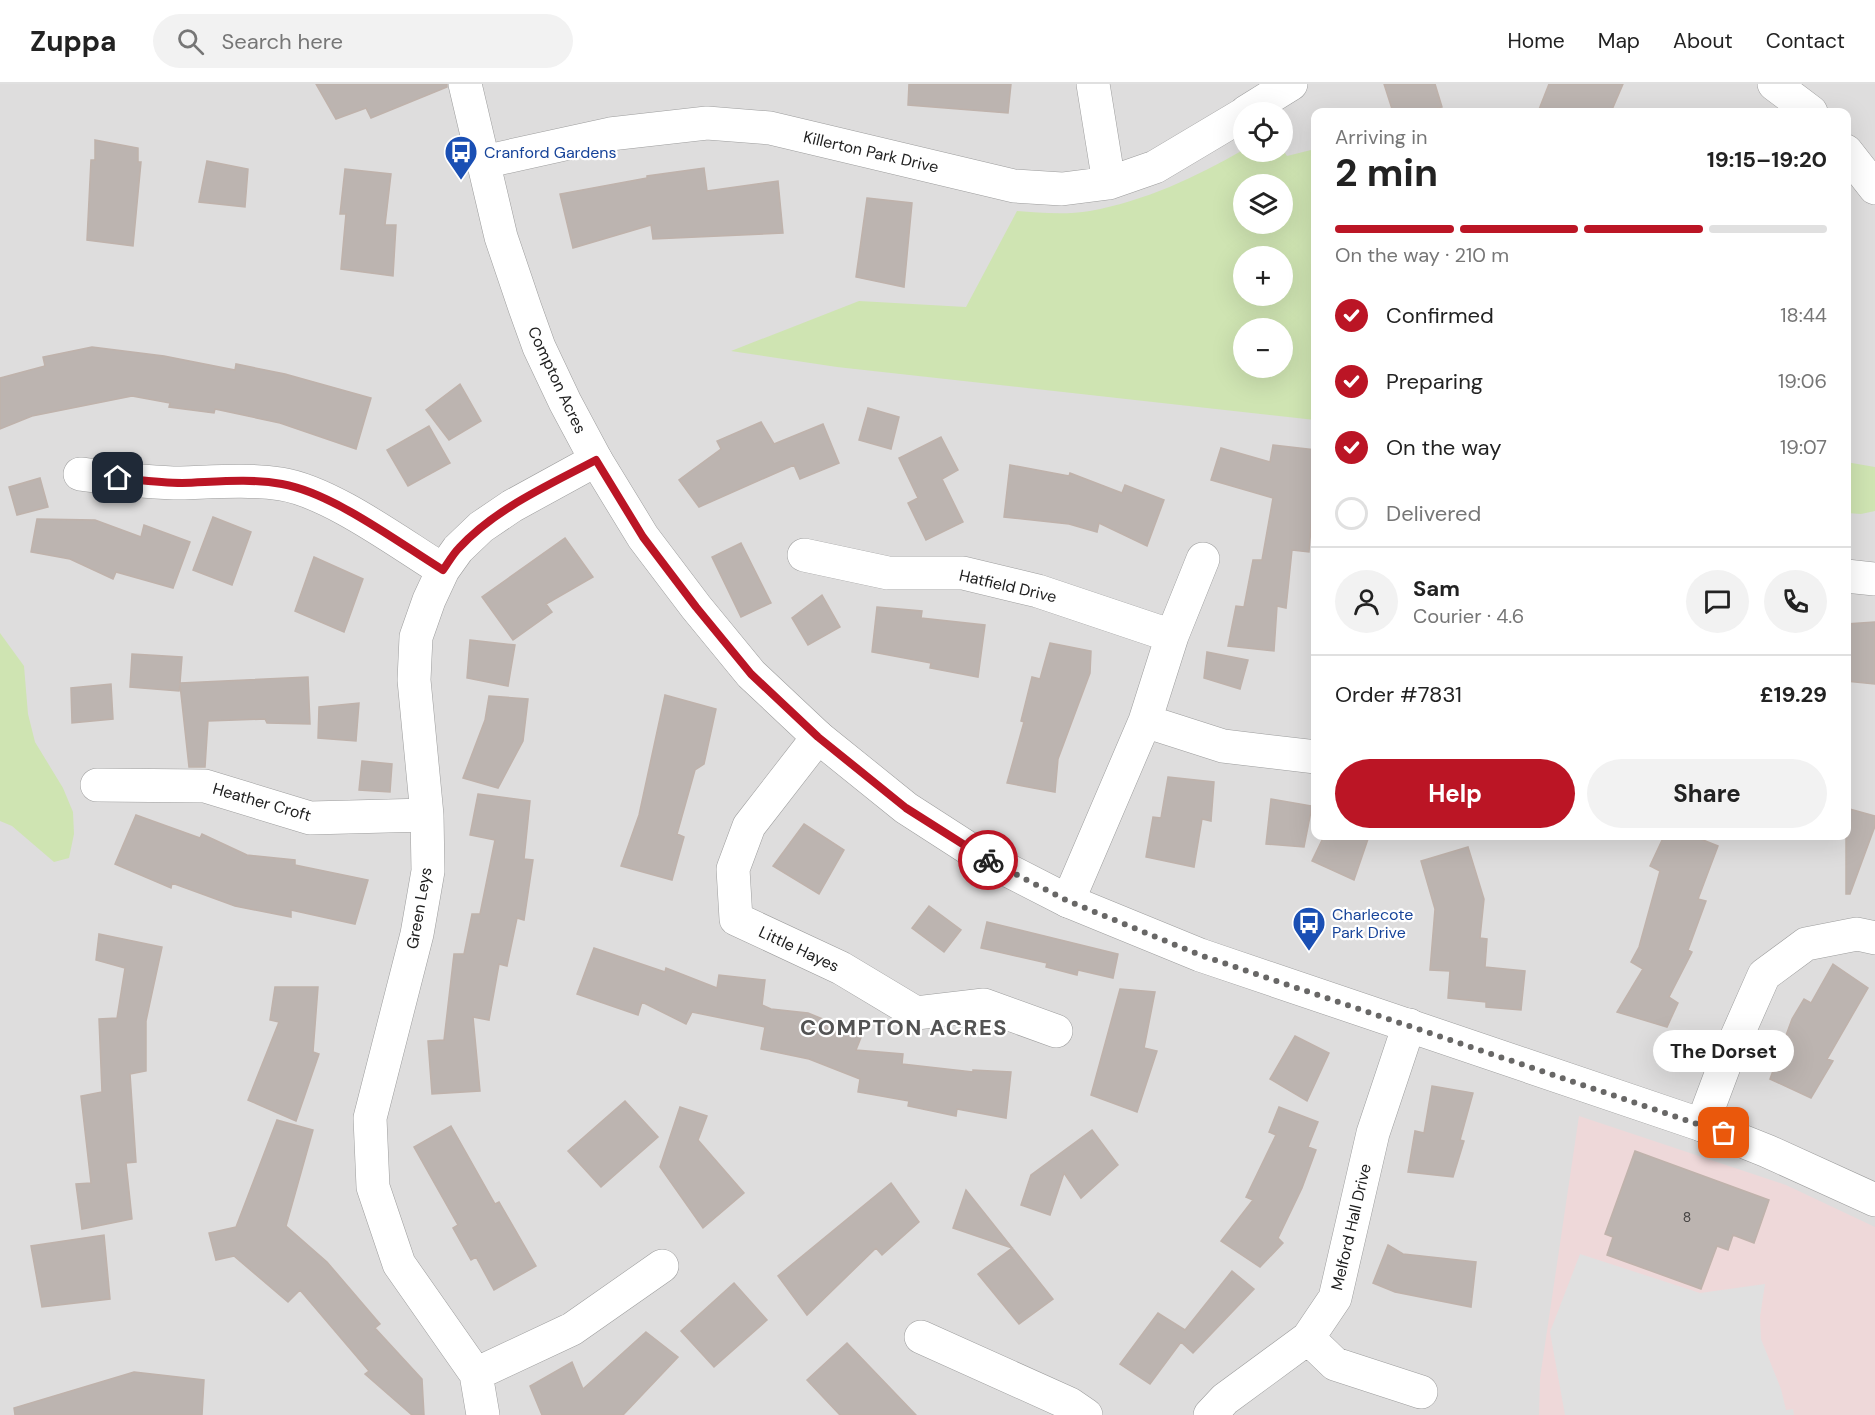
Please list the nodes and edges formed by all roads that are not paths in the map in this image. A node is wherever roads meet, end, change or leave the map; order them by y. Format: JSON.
{"nodes":[{"id":1,"x":465,"y":84,"type":"edge"},
{"id":2,"x":1093,"y":84,"type":"edge"},
{"id":3,"x":1291,"y":84,"type":"edge"},
{"id":4,"x":1774,"y":84,"type":"edge"},
{"id":5,"x":1262,"y":102,"type":"edge"},
{"id":6,"x":1806,"y":108,"type":"edge"},
{"id":7,"x":1233,"y":120,"type":"edge"},
{"id":8,"x":1851,"y":157,"type":"edge"},
{"id":9,"x":483,"y":162,"type":"junction"},
{"id":10,"x":1109,"y":183,"type":"junction"},
{"id":11,"x":1875,"y":188,"type":"edge"},
{"id":12,"x":596,"y":460,"type":"junction"},
{"id":13,"x":80,"y":474,"type":"dead end"},
{"id":14,"x":804,"y":555,"type":"dead end"},
{"id":15,"x":1203,"y":559,"type":"dead end"},
{"id":16,"x":443,"y":570,"type":"junction"},
{"id":17,"x":1851,"y":577,"type":"edge"},
{"id":18,"x":1875,"y":579,"type":"edge"},
{"id":19,"x":1172,"y":636,"type":"junction"},
{"id":20,"x":1145,"y":721,"type":"junction"},
{"id":21,"x":818,"y":737,"type":"junction"},
{"id":22,"x":1311,"y":756,"type":"edge"},
{"id":23,"x":97,"y":785,"type":"dead end"},
{"id":24,"x":427,"y":815,"type":"junction"},
{"id":25,"x":1068,"y":901,"type":"junction"},
{"id":26,"x":1875,"y":938,"type":"edge"},
{"id":27,"x":1409,"y":1025,"type":"junction"},
{"id":28,"x":1056,"y":1031,"type":"dead end"},
{"id":29,"x":1702,"y":1125,"type":"junction"},
{"id":30,"x":1875,"y":1200,"type":"edge"},
{"id":31,"x":662,"y":1266,"type":"dead end"},
{"id":32,"x":921,"y":1337,"type":"dead end"},
{"id":33,"x":1308,"y":1338,"type":"junction"},
{"id":34,"x":476,"y":1374,"type":"junction"},
{"id":35,"x":1421,"y":1392,"type":"dead end"},
{"id":36,"x":483,"y":1415,"type":"edge"},
{"id":37,"x":1086,"y":1415,"type":"edge"},
{"id":38,"x":1210,"y":1415,"type":"edge"}],
"edges":[{"from":1,"to":9,"type":"street","name":"Compton Acres"},
{"from":2,"to":10,"type":"street"},
{"from":3,"to":5,"type":"street","name":"Killerton Park Drive"},
{"from":4,"to":6,"type":"street"},
{"from":7,"to":10,"type":"street","name":"Killerton Park Drive"},
{"from":8,"to":11,"type":"street"},
{"from":9,"to":10,"type":"street","name":"Killerton Park Drive"},
{"from":9,"to":12,"type":"street","name":"Compton Acres"},
{"from":12,"to":16,"type":"street","name":"Green Leys"},
{"from":12,"to":21,"type":"street","name":"Compton Acres"},
{"from":13,"to":16,"type":"street"},
{"from":14,"to":19,"type":"street","name":"Hatfield Drive"},
{"from":15,"to":19,"type":"street"},
{"from":16,"to":24,"type":"street","name":"Green Leys"},
{"from":17,"to":18,"type":"street"},
{"from":19,"to":20,"type":"street"},
{"from":20,"to":22,"type":"street"},
{"from":20,"to":25,"type":"street"},
{"from":21,"to":25,"type":"street","name":"Compton Acres"},
{"from":21,"to":28,"type":"street","name":"Little Hayes"},
{"from":23,"to":24,"type":"street","name":"Heather Croft"},
{"from":24,"to":34,"type":"street","name":"Green Leys"},
{"from":25,"to":27,"type":"street","name":"Compton Acres"},
{"from":26,"to":29,"type":"street"},
{"from":27,"to":29,"type":"street","name":"Compton Acres"},
{"from":27,"to":33,"type":"street","name":"Melford Hall Drive"},
{"from":29,"to":30,"type":"street","name":"Compton Acres"},
{"from":31,"to":34,"type":"street"},
{"from":32,"to":37,"type":"street"},
{"from":33,"to":35,"type":"street"},
{"from":33,"to":38,"type":"street","name":"Melford Hall Drive"},
{"from":34,"to":36,"type":"street","name":"Green Leys"}]}
